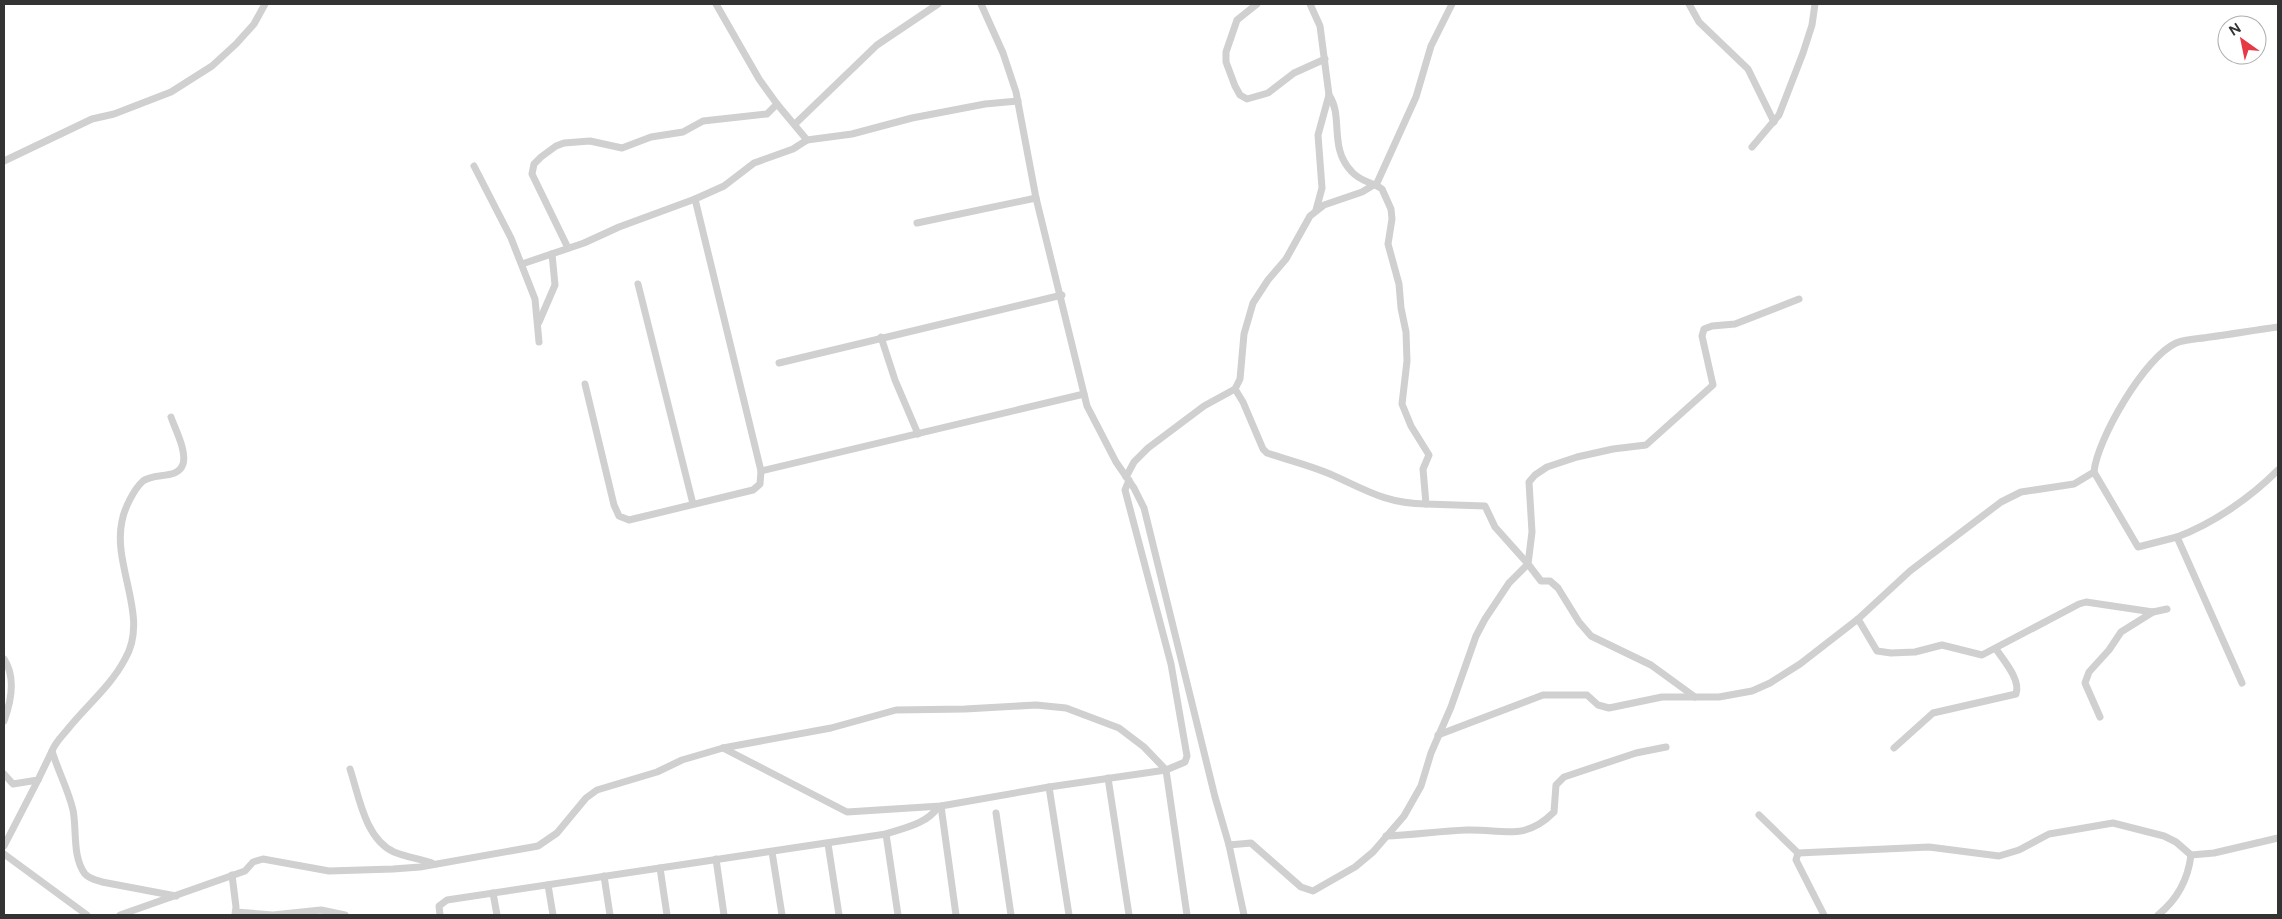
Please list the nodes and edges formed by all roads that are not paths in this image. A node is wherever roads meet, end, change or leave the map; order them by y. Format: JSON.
{"nodes":[{"id":1,"x":265,"y":4,"type":"edge"},
{"id":2,"x":716,"y":4,"type":"edge"},
{"id":3,"x":938,"y":4,"type":"edge"},
{"id":4,"x":981,"y":4,"type":"edge"},
{"id":5,"x":1257,"y":4,"type":"edge"},
{"id":6,"x":1310,"y":4,"type":"edge"},
{"id":7,"x":1452,"y":4,"type":"edge"},
{"id":8,"x":1689,"y":4,"type":"edge"},
{"id":9,"x":1814,"y":4,"type":"edge"},
{"id":10,"x":1325,"y":59,"type":"junction"},
{"id":11,"x":1329,"y":95,"type":"junction"},
{"id":12,"x":1018,"y":101,"type":"junction"},
{"id":13,"x":777,"y":104,"type":"junction"},
{"id":14,"x":1774,"y":122,"type":"junction"},
{"id":15,"x":795,"y":124,"type":"junction"},
{"id":16,"x":807,"y":140,"type":"junction"},
{"id":17,"x":1752,"y":147,"type":"dead end"},
{"id":18,"x":4,"y":161,"type":"edge"},
{"id":19,"x":474,"y":166,"type":"dead end"},
{"id":20,"x":1375,"y":185,"type":"junction"},
{"id":21,"x":1036,"y":198,"type":"junction"},
{"id":22,"x":695,"y":199,"type":"junction"},
{"id":23,"x":1316,"y":210,"type":"junction"},
{"id":24,"x":917,"y":223,"type":"dead end"},
{"id":25,"x":568,"y":248,"type":"junction"},
{"id":26,"x":552,"y":254,"type":"junction"},
{"id":27,"x":522,"y":264,"type":"junction"},
{"id":28,"x":638,"y":284,"type":"dead end"},
{"id":29,"x":1062,"y":295,"type":"junction"},
{"id":30,"x":1799,"y":299,"type":"dead end"},
{"id":31,"x":539,"y":322,"type":"junction"},
{"id":32,"x":2278,"y":327,"type":"edge"},
{"id":33,"x":881,"y":337,"type":"junction"},
{"id":34,"x":540,"y":342,"type":"dead end"},
{"id":35,"x":779,"y":363,"type":"dead end"},
{"id":36,"x":585,"y":384,"type":"dead end"},
{"id":37,"x":1235,"y":389,"type":"junction"},
{"id":38,"x":1084,"y":394,"type":"junction"},
{"id":39,"x":171,"y":416,"type":"dead end"},
{"id":40,"x":918,"y":434,"type":"junction"},
{"id":41,"x":2278,"y":470,"type":"edge"},
{"id":42,"x":761,"y":471,"type":"junction"},
{"id":43,"x":2094,"y":472,"type":"junction"},
{"id":44,"x":1127,"y":478,"type":"junction"},
{"id":45,"x":693,"y":504,"type":"junction"},
{"id":46,"x":1426,"y":504,"type":"junction"},
{"id":47,"x":2177,"y":537,"type":"junction"},
{"id":48,"x":1528,"y":564,"type":"junction"},
{"id":49,"x":2167,"y":609,"type":"dead end"},
{"id":50,"x":2153,"y":612,"type":"junction"},
{"id":51,"x":1858,"y":619,"type":"junction"},
{"id":52,"x":1996,"y":649,"type":"junction"},
{"id":53,"x":4,"y":659,"type":"edge"},
{"id":54,"x":2242,"y":683,"type":"dead end"},
{"id":55,"x":1695,"y":697,"type":"junction"},
{"id":56,"x":2100,"y":717,"type":"dead end"},
{"id":57,"x":4,"y":721,"type":"edge"},
{"id":58,"x":1438,"y":735,"type":"junction"},
{"id":59,"x":1666,"y":747,"type":"dead end"},
{"id":60,"x":723,"y":748,"type":"junction"},
{"id":61,"x":1894,"y":748,"type":"dead end"},
{"id":62,"x":52,"y":751,"type":"junction"},
{"id":63,"x":350,"y":769,"type":"dead end"},
{"id":64,"x":1166,"y":770,"type":"junction"},
{"id":65,"x":4,"y":774,"type":"edge"},
{"id":66,"x":1108,"y":778,"type":"junction"},
{"id":67,"x":38,"y":780,"type":"junction"},
{"id":68,"x":1049,"y":787,"type":"junction"},
{"id":69,"x":939,"y":807,"type":"junction"},
{"id":70,"x":996,"y":813,"type":"dead end"},
{"id":71,"x":1759,"y":815,"type":"dead end"},
{"id":72,"x":886,"y":834,"type":"junction"},
{"id":73,"x":1386,"y":836,"type":"junction"},
{"id":74,"x":2278,"y":838,"type":"edge"},
{"id":75,"x":828,"y":844,"type":"junction"},
{"id":76,"x":1230,"y":845,"type":"junction"},
{"id":77,"x":4,"y":846,"type":"edge"},
{"id":78,"x":772,"y":852,"type":"junction"},
{"id":79,"x":1798,"y":853,"type":"junction"},
{"id":80,"x":4,"y":854,"type":"edge"},
{"id":81,"x":2191,"y":855,"type":"junction"},
{"id":82,"x":716,"y":860,"type":"junction"},
{"id":83,"x":434,"y":864,"type":"junction"},
{"id":84,"x":660,"y":868,"type":"junction"},
{"id":85,"x":232,"y":875,"type":"junction"},
{"id":86,"x":604,"y":876,"type":"junction"},
{"id":87,"x":548,"y":885,"type":"junction"},
{"id":88,"x":493,"y":893,"type":"junction"},
{"id":89,"x":176,"y":896,"type":"junction"},
{"id":90,"x":235,"y":913,"type":"edge"},
{"id":91,"x":244,"y":914,"type":"edge"},
{"id":92,"x":87,"y":915,"type":"edge"},
{"id":93,"x":120,"y":915,"type":"edge"},
{"id":94,"x":345,"y":915,"type":"edge"},
{"id":95,"x":440,"y":915,"type":"edge"},
{"id":96,"x":496,"y":915,"type":"edge"},
{"id":97,"x":553,"y":915,"type":"edge"},
{"id":98,"x":610,"y":915,"type":"edge"},
{"id":99,"x":667,"y":915,"type":"edge"},
{"id":100,"x":724,"y":915,"type":"edge"},
{"id":101,"x":782,"y":915,"type":"edge"},
{"id":102,"x":839,"y":915,"type":"edge"},
{"id":103,"x":898,"y":915,"type":"edge"},
{"id":104,"x":956,"y":915,"type":"edge"},
{"id":105,"x":1011,"y":915,"type":"edge"},
{"id":106,"x":1069,"y":915,"type":"edge"},
{"id":107,"x":1129,"y":915,"type":"edge"},
{"id":108,"x":1187,"y":915,"type":"edge"},
{"id":109,"x":1244,"y":915,"type":"edge"},
{"id":110,"x":1824,"y":915,"type":"edge"},
{"id":111,"x":2158,"y":915,"type":"edge"}],
"edges":[{"from":1,"to":18,"type":"street"},
{"from":2,"to":13,"type":"street"},
{"from":3,"to":15,"type":"street"},
{"from":4,"to":12,"type":"street"},
{"from":5,"to":10,"type":"street"},
{"from":6,"to":10,"type":"street"},
{"from":7,"to":20,"type":"street"},
{"from":8,"to":14,"type":"street"},
{"from":9,"to":14,"type":"street"},
{"from":10,"to":11,"type":"street"},
{"from":11,"to":20,"type":"street"},
{"from":11,"to":23,"type":"street"},
{"from":12,"to":16,"type":"street"},
{"from":12,"to":21,"type":"street"},
{"from":13,"to":15,"type":"street"},
{"from":13,"to":25,"type":"street"},
{"from":14,"to":17,"type":"street"},
{"from":15,"to":16,"type":"street"},
{"from":16,"to":22,"type":"street"},
{"from":19,"to":27,"type":"street"},
{"from":20,"to":23,"type":"street"},
{"from":20,"to":46,"type":"street"},
{"from":21,"to":24,"type":"street"},
{"from":21,"to":29,"type":"street"},
{"from":22,"to":25,"type":"street"},
{"from":22,"to":42,"type":"street"},
{"from":23,"to":37,"type":"street"},
{"from":25,"to":26,"type":"street"},
{"from":26,"to":27,"type":"street"},
{"from":26,"to":31,"type":"street"},
{"from":27,"to":31,"type":"street"},
{"from":28,"to":45,"type":"street"},
{"from":29,"to":33,"type":"street"},
{"from":29,"to":38,"type":"street"},
{"from":30,"to":48,"type":"street"},
{"from":31,"to":34,"type":"street"},
{"from":32,"to":43,"type":"street"},
{"from":33,"to":35,"type":"street"},
{"from":33,"to":40,"type":"street"},
{"from":36,"to":45,"type":"street"},
{"from":37,"to":44,"type":"street"},
{"from":37,"to":46,"type":"street"},
{"from":38,"to":40,"type":"street"},
{"from":38,"to":44,"type":"street"},
{"from":39,"to":62,"type":"street"},
{"from":40,"to":42,"type":"street"},
{"from":41,"to":47,"type":"street"},
{"from":42,"to":45,"type":"street"},
{"from":43,"to":47,"type":"street"},
{"from":43,"to":51,"type":"street"},
{"from":44,"to":64,"type":"street"},
{"from":44,"to":76,"type":"street"},
{"from":46,"to":48,"type":"street"},
{"from":47,"to":54,"type":"street"},
{"from":48,"to":55,"type":"street"},
{"from":48,"to":58,"type":"street"},
{"from":49,"to":50,"type":"street"},
{"from":50,"to":52,"type":"street"},
{"from":50,"to":56,"type":"street"},
{"from":51,"to":52,"type":"street"},
{"from":51,"to":55,"type":"street"},
{"from":52,"to":61,"type":"street"},
{"from":53,"to":57,"type":"street"},
{"from":55,"to":58,"type":"street"},
{"from":58,"to":73,"type":"street"},
{"from":59,"to":73,"type":"street"},
{"from":60,"to":64,"type":"street"},
{"from":60,"to":69,"type":"street"},
{"from":60,"to":83,"type":"street"},
{"from":62,"to":67,"type":"street"},
{"from":62,"to":89,"type":"street"},
{"from":63,"to":83,"type":"street"},
{"from":64,"to":66,"type":"street"},
{"from":64,"to":108,"type":"street"},
{"from":65,"to":67,"type":"street"},
{"from":66,"to":68,"type":"street"},
{"from":66,"to":107,"type":"street"},
{"from":67,"to":77,"type":"street"},
{"from":68,"to":69,"type":"street"},
{"from":68,"to":106,"type":"street"},
{"from":69,"to":72,"type":"street"},
{"from":69,"to":104,"type":"street"},
{"from":70,"to":105,"type":"street"},
{"from":71,"to":79,"type":"street"},
{"from":72,"to":75,"type":"street"},
{"from":72,"to":103,"type":"street"},
{"from":73,"to":76,"type":"street"},
{"from":74,"to":81,"type":"street"},
{"from":75,"to":78,"type":"street"},
{"from":75,"to":102,"type":"street"},
{"from":76,"to":109,"type":"street"},
{"from":78,"to":82,"type":"street"},
{"from":78,"to":101,"type":"street"},
{"from":79,"to":81,"type":"street"},
{"from":79,"to":110,"type":"street"},
{"from":80,"to":92,"type":"street"},
{"from":81,"to":111,"type":"street"},
{"from":82,"to":84,"type":"street"},
{"from":82,"to":100,"type":"street"},
{"from":83,"to":85,"type":"street"},
{"from":84,"to":86,"type":"street"},
{"from":84,"to":99,"type":"street"},
{"from":85,"to":89,"type":"street"},
{"from":85,"to":90,"type":"street"},
{"from":86,"to":87,"type":"street"},
{"from":86,"to":98,"type":"street"},
{"from":87,"to":88,"type":"street"},
{"from":87,"to":97,"type":"street"},
{"from":88,"to":95,"type":"street"},
{"from":88,"to":96,"type":"street"},
{"from":89,"to":93,"type":"street"},
{"from":90,"to":91,"type":"street"},
{"from":91,"to":94,"type":"street"}]}
